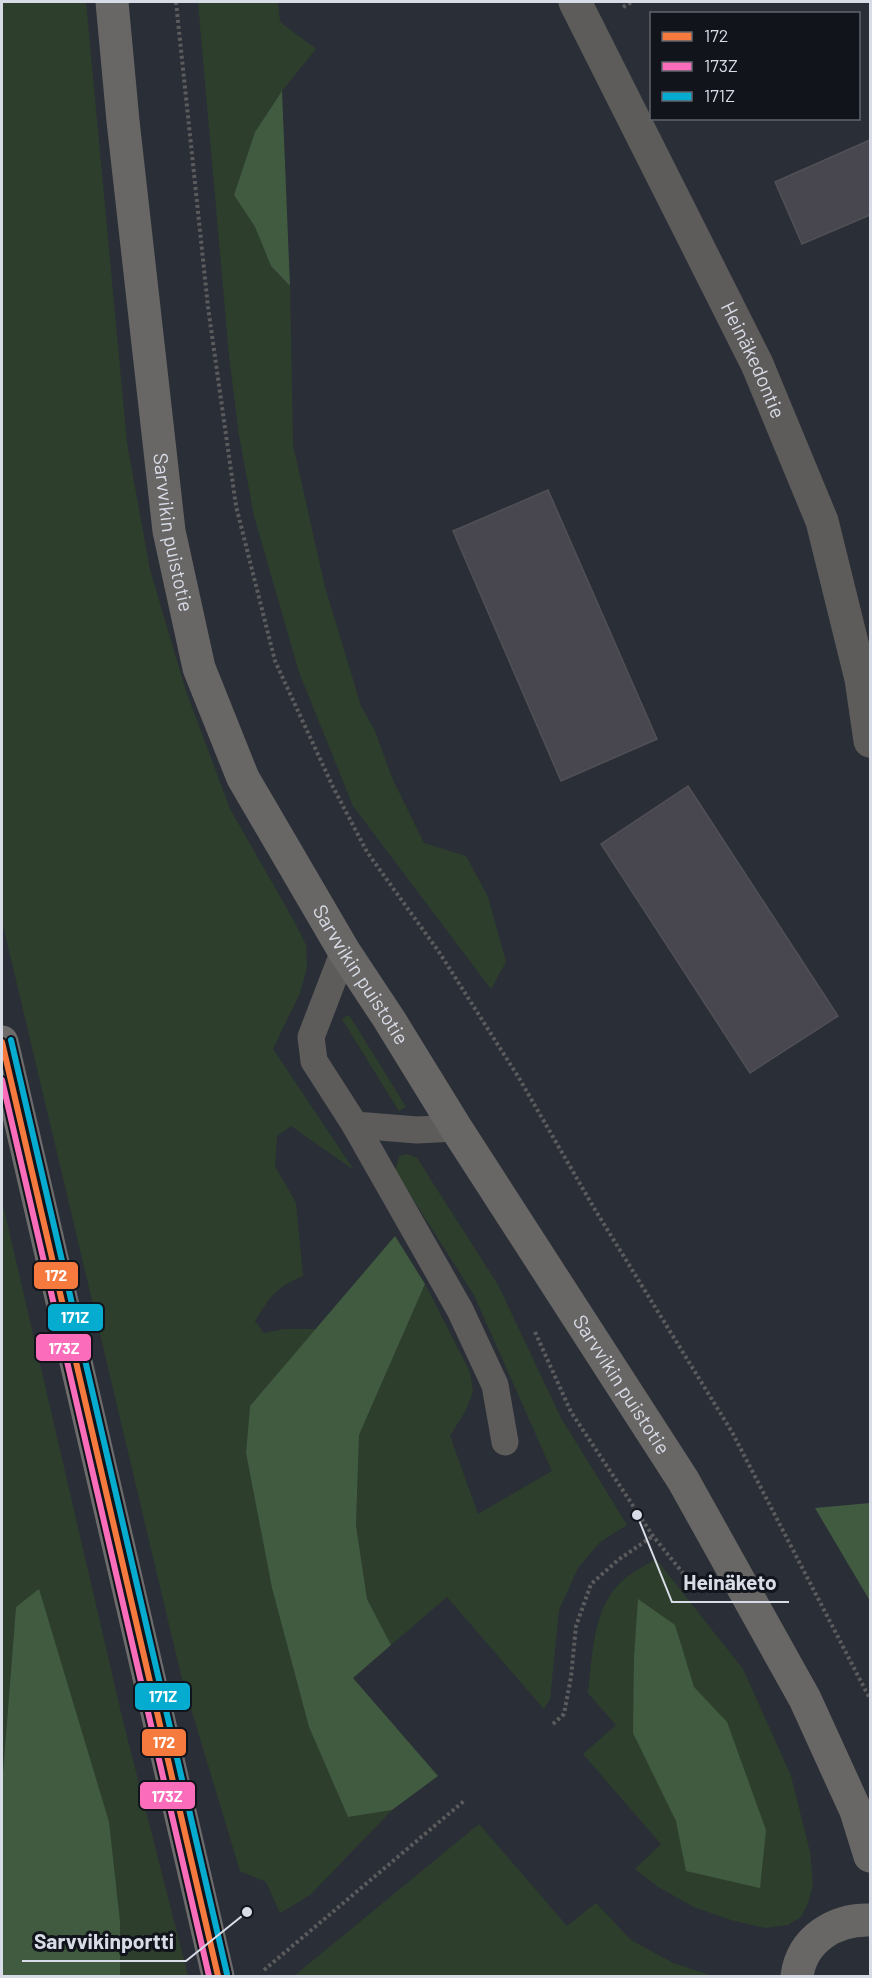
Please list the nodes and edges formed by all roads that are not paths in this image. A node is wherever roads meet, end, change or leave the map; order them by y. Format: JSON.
{"nodes":[{"id":1,"x":112,"y":2,"type":"edge"},
{"id":2,"x":575,"y":2,"type":"edge"},
{"id":3,"x":870,"y":741,"type":"edge"},
{"id":4,"x":344,"y":951,"type":"junction"},
{"id":5,"x":2,"y":1042,"type":"edge"},
{"id":6,"x":354,"y":1125,"type":"junction"},
{"id":7,"x":456,"y":1128,"type":"junction"},
{"id":8,"x":505,"y":1442,"type":"dead end"},
{"id":9,"x":870,"y":1856,"type":"edge"},
{"id":10,"x":870,"y":1920,"type":"edge"},
{"id":11,"x":218,"y":1977,"type":"edge"},
{"id":12,"x":797,"y":1977,"type":"edge"}],
"edges":[{"from":1,"to":4,"type":"main road","name":"Sarvvikin puistotie"},
{"from":2,"to":3,"type":"street","name":"Heinäkedontie"},
{"from":4,"to":6,"type":"lane"},
{"from":4,"to":7,"type":"main road","name":"Sarvvikin puistotie"},
{"from":5,"to":11,"type":"highway"},
{"from":6,"to":7,"type":"lane"},
{"from":6,"to":8,"type":"lane"},
{"from":7,"to":9,"type":"main road","name":"Sarvvikin puistotie"},
{"from":10,"to":12,"type":"main road"}]}
